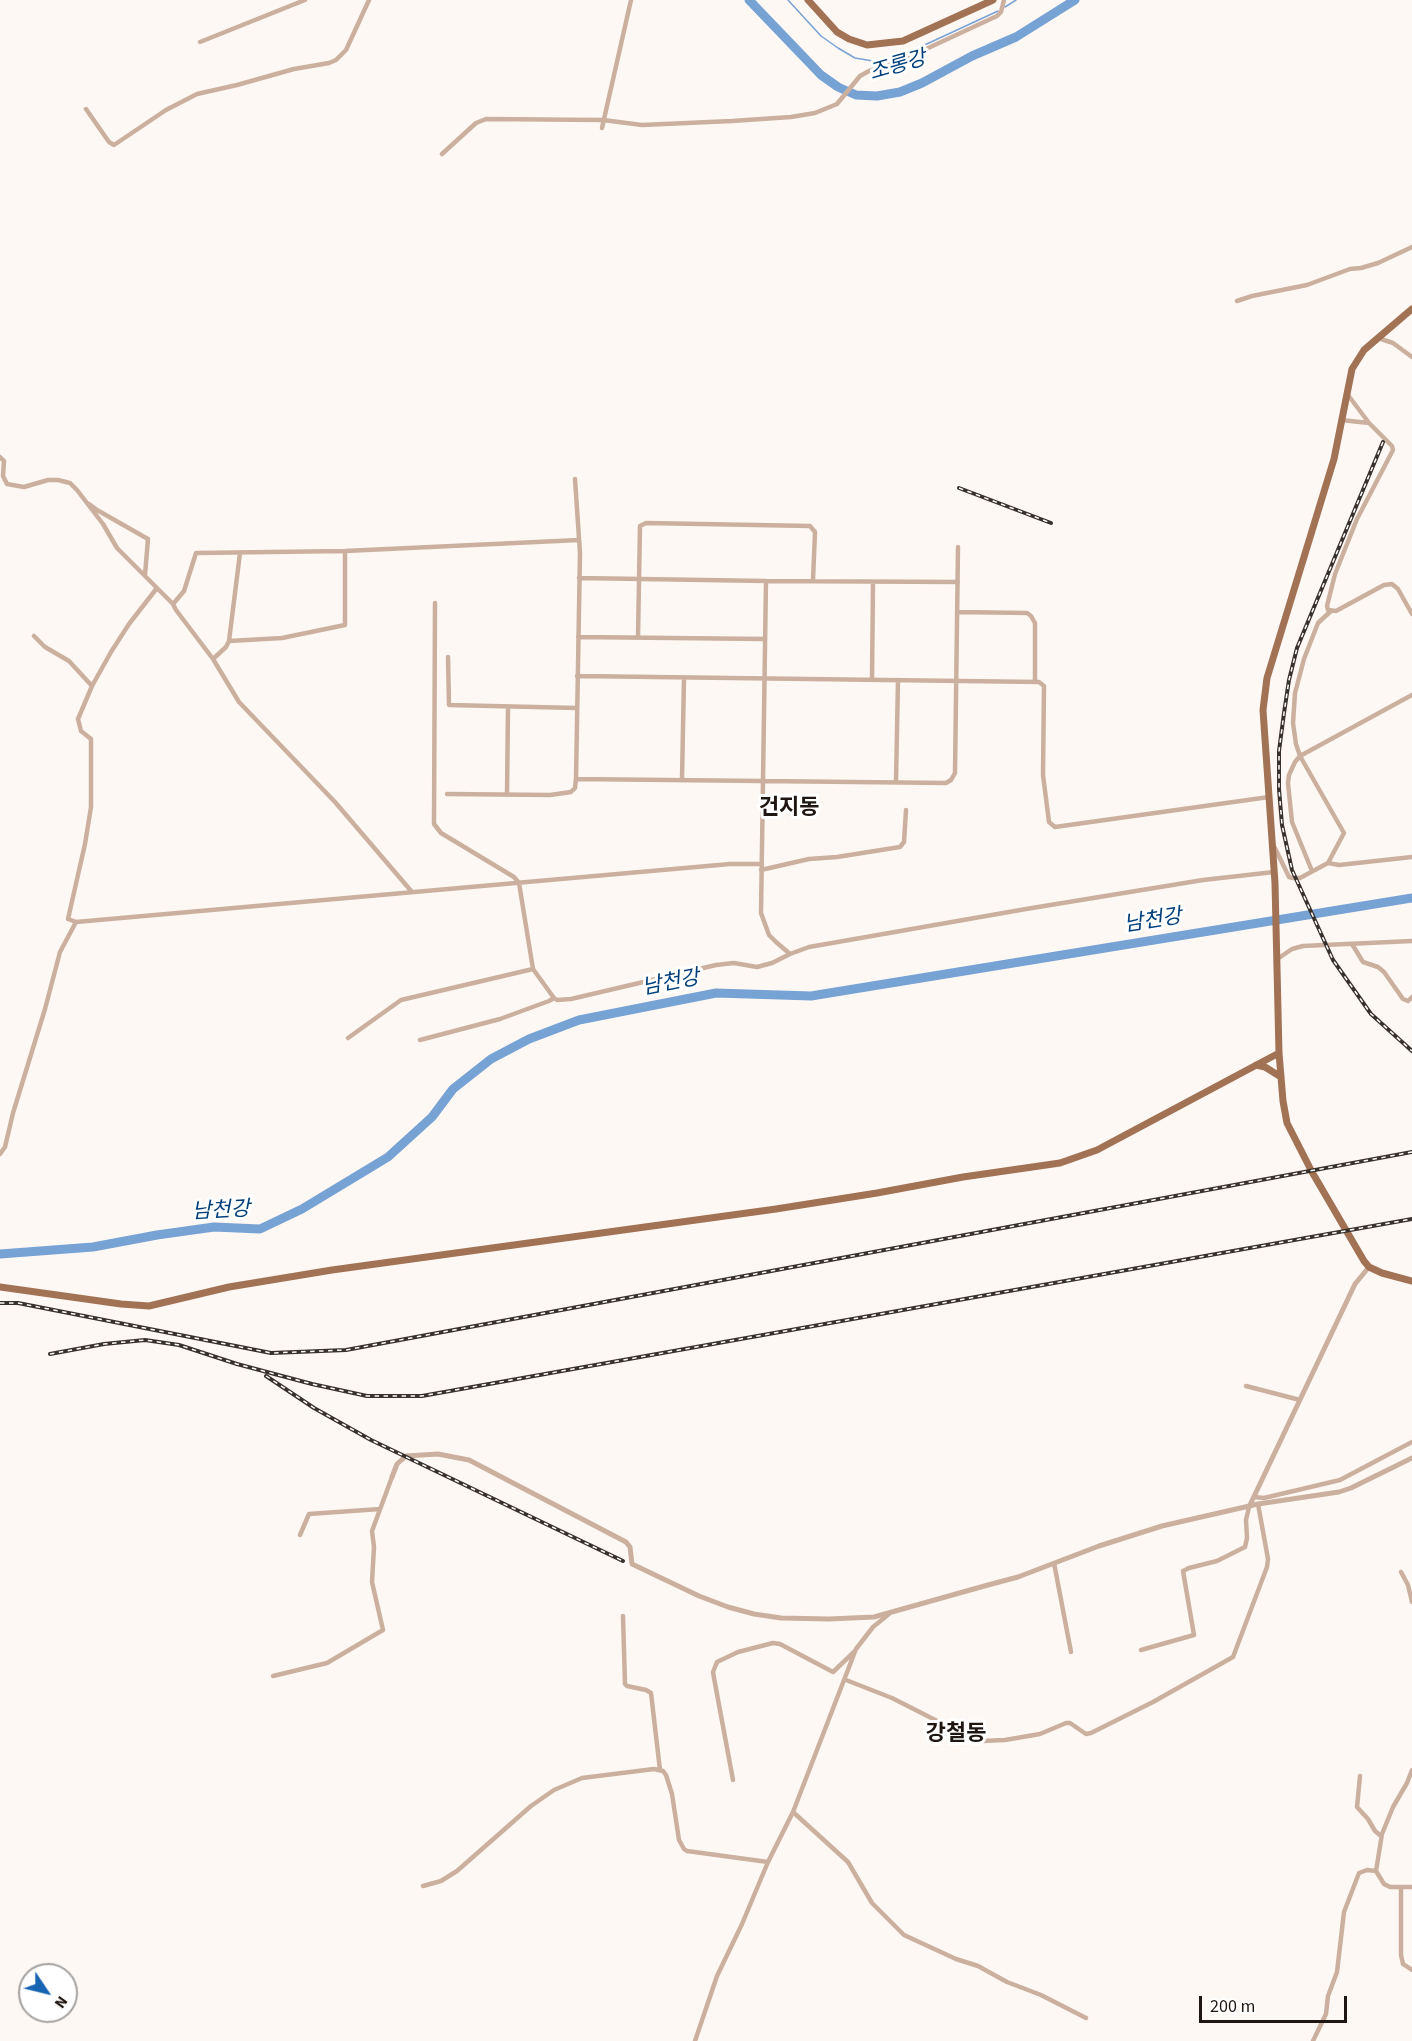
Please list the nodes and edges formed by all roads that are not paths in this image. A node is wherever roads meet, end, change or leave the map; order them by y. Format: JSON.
{"nodes":[{"id":1,"x":305,"y":0,"type":"edge"},
{"id":2,"x":369,"y":0,"type":"edge"},
{"id":3,"x":631,"y":0,"type":"edge"},
{"id":4,"x":808,"y":0,"type":"edge"},
{"id":5,"x":993,"y":0,"type":"edge"},
{"id":6,"x":1004,"y":0,"type":"edge"},
{"id":7,"x":200,"y":42,"type":"dead end"},
{"id":8,"x":86,"y":109,"type":"dead end"},
{"id":9,"x":603,"y":120,"type":"junction"},
{"id":10,"x":602,"y":128,"type":"dead end"},
{"id":11,"x":442,"y":154,"type":"dead end"},
{"id":12,"x":1412,"y":247,"type":"edge"},
{"id":13,"x":1237,"y":301,"type":"dead end"},
{"id":14,"x":1412,"y":309,"type":"edge"},
{"id":15,"x":1378,"y":338,"type":"junction"},
{"id":16,"x":1412,"y":357,"type":"edge"},
{"id":17,"x":1347,"y":394,"type":"junction"},
{"id":18,"x":1341,"y":420,"type":"junction"},
{"id":19,"x":1369,"y":423,"type":"junction"},
{"id":20,"x":0,"y":457,"type":"edge"},
{"id":21,"x":575,"y":479,"type":"dead end"},
{"id":22,"x":83,"y":497,"type":"junction"},
{"id":23,"x":579,"y":540,"type":"junction"},
{"id":24,"x":958,"y":547,"type":"dead end"},
{"id":25,"x":345,"y":551,"type":"junction"},
{"id":26,"x":240,"y":553,"type":"junction"},
{"id":27,"x":145,"y":574,"type":"junction"},
{"id":28,"x":579,"y":578,"type":"junction"},
{"id":29,"x":640,"y":579,"type":"junction"},
{"id":30,"x":813,"y":580,"type":"junction"},
{"id":31,"x":766,"y":581,"type":"junction"},
{"id":32,"x":958,"y":582,"type":"junction"},
{"id":33,"x":873,"y":583,"type":"junction"},
{"id":34,"x":157,"y":588,"type":"junction"},
{"id":35,"x":435,"y":603,"type":"dead end"},
{"id":36,"x":173,"y":604,"type":"junction"},
{"id":37,"x":1331,"y":611,"type":"junction"},
{"id":38,"x":958,"y":612,"type":"junction"},
{"id":39,"x":1412,"y":614,"type":"edge"},
{"id":40,"x":34,"y":636,"type":"dead end"},
{"id":41,"x":578,"y":637,"type":"junction"},
{"id":42,"x":638,"y":638,"type":"junction"},
{"id":43,"x":765,"y":639,"type":"junction"},
{"id":44,"x":229,"y":641,"type":"junction"},
{"id":45,"x":448,"y":657,"type":"dead end"},
{"id":46,"x":213,"y":659,"type":"junction"},
{"id":47,"x":577,"y":676,"type":"junction"},
{"id":48,"x":684,"y":678,"type":"junction"},
{"id":49,"x":765,"y":679,"type":"junction"},
{"id":50,"x":872,"y":680,"type":"junction"},
{"id":51,"x":898,"y":680,"type":"junction"},
{"id":52,"x":955,"y":680,"type":"junction"},
{"id":53,"x":1035,"y":681,"type":"junction"},
{"id":54,"x":92,"y":686,"type":"junction"},
{"id":55,"x":1412,"y":695,"type":"edge"},
{"id":56,"x":508,"y":707,"type":"junction"},
{"id":57,"x":577,"y":708,"type":"junction"},
{"id":58,"x":1300,"y":756,"type":"junction"},
{"id":59,"x":576,"y":779,"type":"junction"},
{"id":60,"x":682,"y":779,"type":"junction"},
{"id":61,"x":762,"y":780,"type":"junction"},
{"id":62,"x":896,"y":781,"type":"junction"},
{"id":63,"x":447,"y":794,"type":"dead end"},
{"id":64,"x":507,"y":795,"type":"junction"},
{"id":65,"x":1269,"y":797,"type":"junction"},
{"id":66,"x":906,"y":810,"type":"dead end"},
{"id":67,"x":1272,"y":843,"type":"junction"},
{"id":68,"x":1412,"y":857,"type":"edge"},
{"id":69,"x":1328,"y":863,"type":"junction"},
{"id":70,"x":761,"y":864,"type":"junction"},
{"id":71,"x":761,"y":870,"type":"junction"},
{"id":72,"x":1312,"y":871,"type":"junction"},
{"id":73,"x":1274,"y":872,"type":"junction"},
{"id":74,"x":519,"y":883,"type":"junction"},
{"id":75,"x":412,"y":892,"type":"junction"},
{"id":76,"x":76,"y":922,"type":"junction"},
{"id":77,"x":1412,"y":940,"type":"edge"},
{"id":78,"x":1352,"y":944,"type":"junction"},
{"id":79,"x":790,"y":954,"type":"junction"},
{"id":80,"x":1276,"y":960,"type":"junction"},
{"id":81,"x":533,"y":969,"type":"junction"},
{"id":82,"x":554,"y":998,"type":"junction"},
{"id":83,"x":1412,"y":998,"type":"edge"},
{"id":84,"x":348,"y":1038,"type":"dead end"},
{"id":85,"x":420,"y":1040,"type":"dead end"},
{"id":86,"x":1279,"y":1053,"type":"junction"},
{"id":87,"x":1256,"y":1065,"type":"junction"},
{"id":88,"x":1281,"y":1077,"type":"junction"},
{"id":89,"x":0,"y":1154,"type":"edge"},
{"id":90,"x":1369,"y":1266,"type":"junction"},
{"id":91,"x":1412,"y":1281,"type":"edge"},
{"id":92,"x":0,"y":1287,"type":"edge"},
{"id":93,"x":1246,"y":1386,"type":"dead end"},
{"id":94,"x":1300,"y":1400,"type":"junction"},
{"id":95,"x":1412,"y":1442,"type":"edge"},
{"id":96,"x":1387,"y":1456,"type":"junction"},
{"id":97,"x":1412,"y":1458,"type":"edge"},
{"id":98,"x":1394,"y":1467,"type":"junction"},
{"id":99,"x":392,"y":1477,"type":"joint"},
{"id":100,"x":1254,"y":1497,"type":"junction"},
{"id":101,"x":1258,"y":1504,"type":"junction"},
{"id":102,"x":1249,"y":1507,"type":"junction"},
{"id":103,"x":380,"y":1509,"type":"junction"},
{"id":104,"x":300,"y":1535,"type":"dead end"},
{"id":105,"x":1054,"y":1563,"type":"junction"},
{"id":106,"x":1401,"y":1572,"type":"dead end"},
{"id":107,"x":1412,"y":1602,"type":"edge"},
{"id":108,"x":891,"y":1612,"type":"junction"},
{"id":109,"x":623,"y":1616,"type":"dead end"},
{"id":110,"x":856,"y":1649,"type":"junction"},
{"id":111,"x":1141,"y":1650,"type":"dead end"},
{"id":112,"x":1071,"y":1652,"type":"dead end"},
{"id":113,"x":273,"y":1676,"type":"dead end"},
{"id":114,"x":846,"y":1680,"type":"junction"},
{"id":115,"x":660,"y":1770,"type":"junction"},
{"id":116,"x":1412,"y":1770,"type":"edge"},
{"id":117,"x":1360,"y":1776,"type":"dead end"},
{"id":118,"x":733,"y":1780,"type":"dead end"},
{"id":119,"x":793,"y":1812,"type":"junction"},
{"id":120,"x":1381,"y":1836,"type":"junction"},
{"id":121,"x":768,"y":1862,"type":"junction"},
{"id":122,"x":1376,"y":1871,"type":"junction"},
{"id":123,"x":423,"y":1886,"type":"dead end"},
{"id":124,"x":1412,"y":1887,"type":"edge"},
{"id":125,"x":1401,"y":1888,"type":"junction"},
{"id":126,"x":1412,"y":1970,"type":"edge"},
{"id":127,"x":1086,"y":2018,"type":"dead end"},
{"id":128,"x":695,"y":2041,"type":"edge"},
{"id":129,"x":1313,"y":2041,"type":"edge"}],
"edges":[{"from":1,"to":7,"type":"street"},
{"from":2,"to":8,"type":"street"},
{"from":3,"to":9,"type":"street"},
{"from":4,"to":5,"type":"main road"},
{"from":6,"to":9,"type":"street"},
{"from":9,"to":10,"type":"street"},
{"from":9,"to":11,"type":"street"},
{"from":12,"to":13,"type":"street"},
{"from":14,"to":15,"type":"main road"},
{"from":15,"to":16,"type":"street"},
{"from":15,"to":17,"type":"main road"},
{"from":17,"to":18,"type":"main road"},
{"from":17,"to":19,"type":"street"},
{"from":18,"to":19,"type":"street"},
{"from":18,"to":65,"type":"main road"},
{"from":19,"to":37,"type":"street"},
{"from":20,"to":22,"type":"street"},
{"from":21,"to":23,"type":"street"},
{"from":22,"to":27,"type":"street"},
{"from":22,"to":27,"type":"street"},
{"from":23,"to":25,"type":"street"},
{"from":23,"to":28,"type":"street"},
{"from":24,"to":32,"type":"street"},
{"from":25,"to":26,"type":"street"},
{"from":25,"to":44,"type":"street"},
{"from":26,"to":36,"type":"street"},
{"from":26,"to":44,"type":"street"},
{"from":27,"to":34,"type":"street"},
{"from":28,"to":29,"type":"street"},
{"from":28,"to":41,"type":"street"},
{"from":29,"to":30,"type":"street"},
{"from":29,"to":31,"type":"street"},
{"from":29,"to":42,"type":"street"},
{"from":30,"to":31,"type":"street"},
{"from":30,"to":33,"type":"street"},
{"from":31,"to":43,"type":"street"},
{"from":32,"to":33,"type":"street"},
{"from":32,"to":38,"type":"street"},
{"from":33,"to":50,"type":"street"},
{"from":34,"to":36,"type":"street"},
{"from":34,"to":54,"type":"street"},
{"from":35,"to":74,"type":"street"},
{"from":36,"to":46,"type":"street"},
{"from":37,"to":39,"type":"street"},
{"from":37,"to":58,"type":"street"},
{"from":38,"to":52,"type":"street"},
{"from":38,"to":53,"type":"street"},
{"from":40,"to":54,"type":"street"},
{"from":41,"to":42,"type":"street"},
{"from":41,"to":47,"type":"street"},
{"from":42,"to":43,"type":"street"},
{"from":43,"to":49,"type":"street"},
{"from":44,"to":46,"type":"street"},
{"from":45,"to":56,"type":"street"},
{"from":46,"to":75,"type":"street"},
{"from":47,"to":48,"type":"street"},
{"from":47,"to":57,"type":"street"},
{"from":48,"to":49,"type":"street"},
{"from":48,"to":60,"type":"street"},
{"from":49,"to":50,"type":"street"},
{"from":49,"to":61,"type":"street"},
{"from":50,"to":51,"type":"street"},
{"from":51,"to":52,"type":"street"},
{"from":51,"to":62,"type":"street"},
{"from":52,"to":53,"type":"street"},
{"from":52,"to":62,"type":"street"},
{"from":53,"to":65,"type":"street"},
{"from":54,"to":76,"type":"street"},
{"from":55,"to":58,"type":"street"},
{"from":56,"to":57,"type":"street"},
{"from":56,"to":64,"type":"street"},
{"from":57,"to":59,"type":"street"},
{"from":58,"to":69,"type":"street"},
{"from":58,"to":72,"type":"street"},
{"from":59,"to":60,"type":"street"},
{"from":59,"to":64,"type":"street"},
{"from":60,"to":61,"type":"street"},
{"from":61,"to":62,"type":"street"},
{"from":61,"to":70,"type":"street"},
{"from":63,"to":64,"type":"street"},
{"from":65,"to":67,"type":"main road"},
{"from":66,"to":71,"type":"street"},
{"from":67,"to":72,"type":"street"},
{"from":67,"to":73,"type":"main road"},
{"from":68,"to":69,"type":"street"},
{"from":69,"to":72,"type":"street"},
{"from":70,"to":71,"type":"street"},
{"from":70,"to":74,"type":"street"},
{"from":71,"to":79,"type":"street"},
{"from":73,"to":79,"type":"street"},
{"from":73,"to":80,"type":"main road"},
{"from":74,"to":75,"type":"street"},
{"from":74,"to":81,"type":"street"},
{"from":75,"to":76,"type":"street"},
{"from":76,"to":89,"type":"street"},
{"from":77,"to":78,"type":"street"},
{"from":78,"to":80,"type":"street"},
{"from":78,"to":83,"type":"street"},
{"from":79,"to":82,"type":"street"},
{"from":80,"to":86,"type":"main road"},
{"from":81,"to":82,"type":"street"},
{"from":81,"to":84,"type":"street"},
{"from":82,"to":85,"type":"street"},
{"from":86,"to":87,"type":"main road"},
{"from":86,"to":88,"type":"main road"},
{"from":87,"to":88,"type":"main road"},
{"from":87,"to":92,"type":"main road"},
{"from":88,"to":90,"type":"main road"},
{"from":90,"to":91,"type":"main road"},
{"from":90,"to":94,"type":"street"},
{"from":93,"to":94,"type":"street"},
{"from":94,"to":100,"type":"street"},
{"from":95,"to":96,"type":"street"},
{"from":96,"to":98,"type":"street"},
{"from":96,"to":100,"type":"street"},
{"from":97,"to":98,"type":"street"},
{"from":98,"to":101,"type":"street"},
{"from":99,"to":103,"type":"street"},
{"from":99,"to":108,"type":"street"},
{"from":100,"to":102,"type":"street"},
{"from":101,"to":102,"type":"street"},
{"from":101,"to":114,"type":"street"},
{"from":102,"to":105,"type":"street"},
{"from":102,"to":111,"type":"street"},
{"from":103,"to":104,"type":"street"},
{"from":103,"to":113,"type":"street"},
{"from":105,"to":108,"type":"street"},
{"from":105,"to":112,"type":"street"},
{"from":106,"to":107,"type":"street"},
{"from":108,"to":110,"type":"street"},
{"from":109,"to":115,"type":"street"},
{"from":110,"to":114,"type":"street"},
{"from":110,"to":118,"type":"street"},
{"from":114,"to":119,"type":"street"},
{"from":115,"to":121,"type":"street"},
{"from":115,"to":123,"type":"street"},
{"from":116,"to":120,"type":"street"},
{"from":117,"to":120,"type":"street"},
{"from":119,"to":121,"type":"street"},
{"from":119,"to":127,"type":"street"},
{"from":120,"to":122,"type":"street"},
{"from":121,"to":128,"type":"street"},
{"from":122,"to":125,"type":"street"},
{"from":122,"to":129,"type":"street"},
{"from":124,"to":125,"type":"street"},
{"from":125,"to":126,"type":"street"}]}
